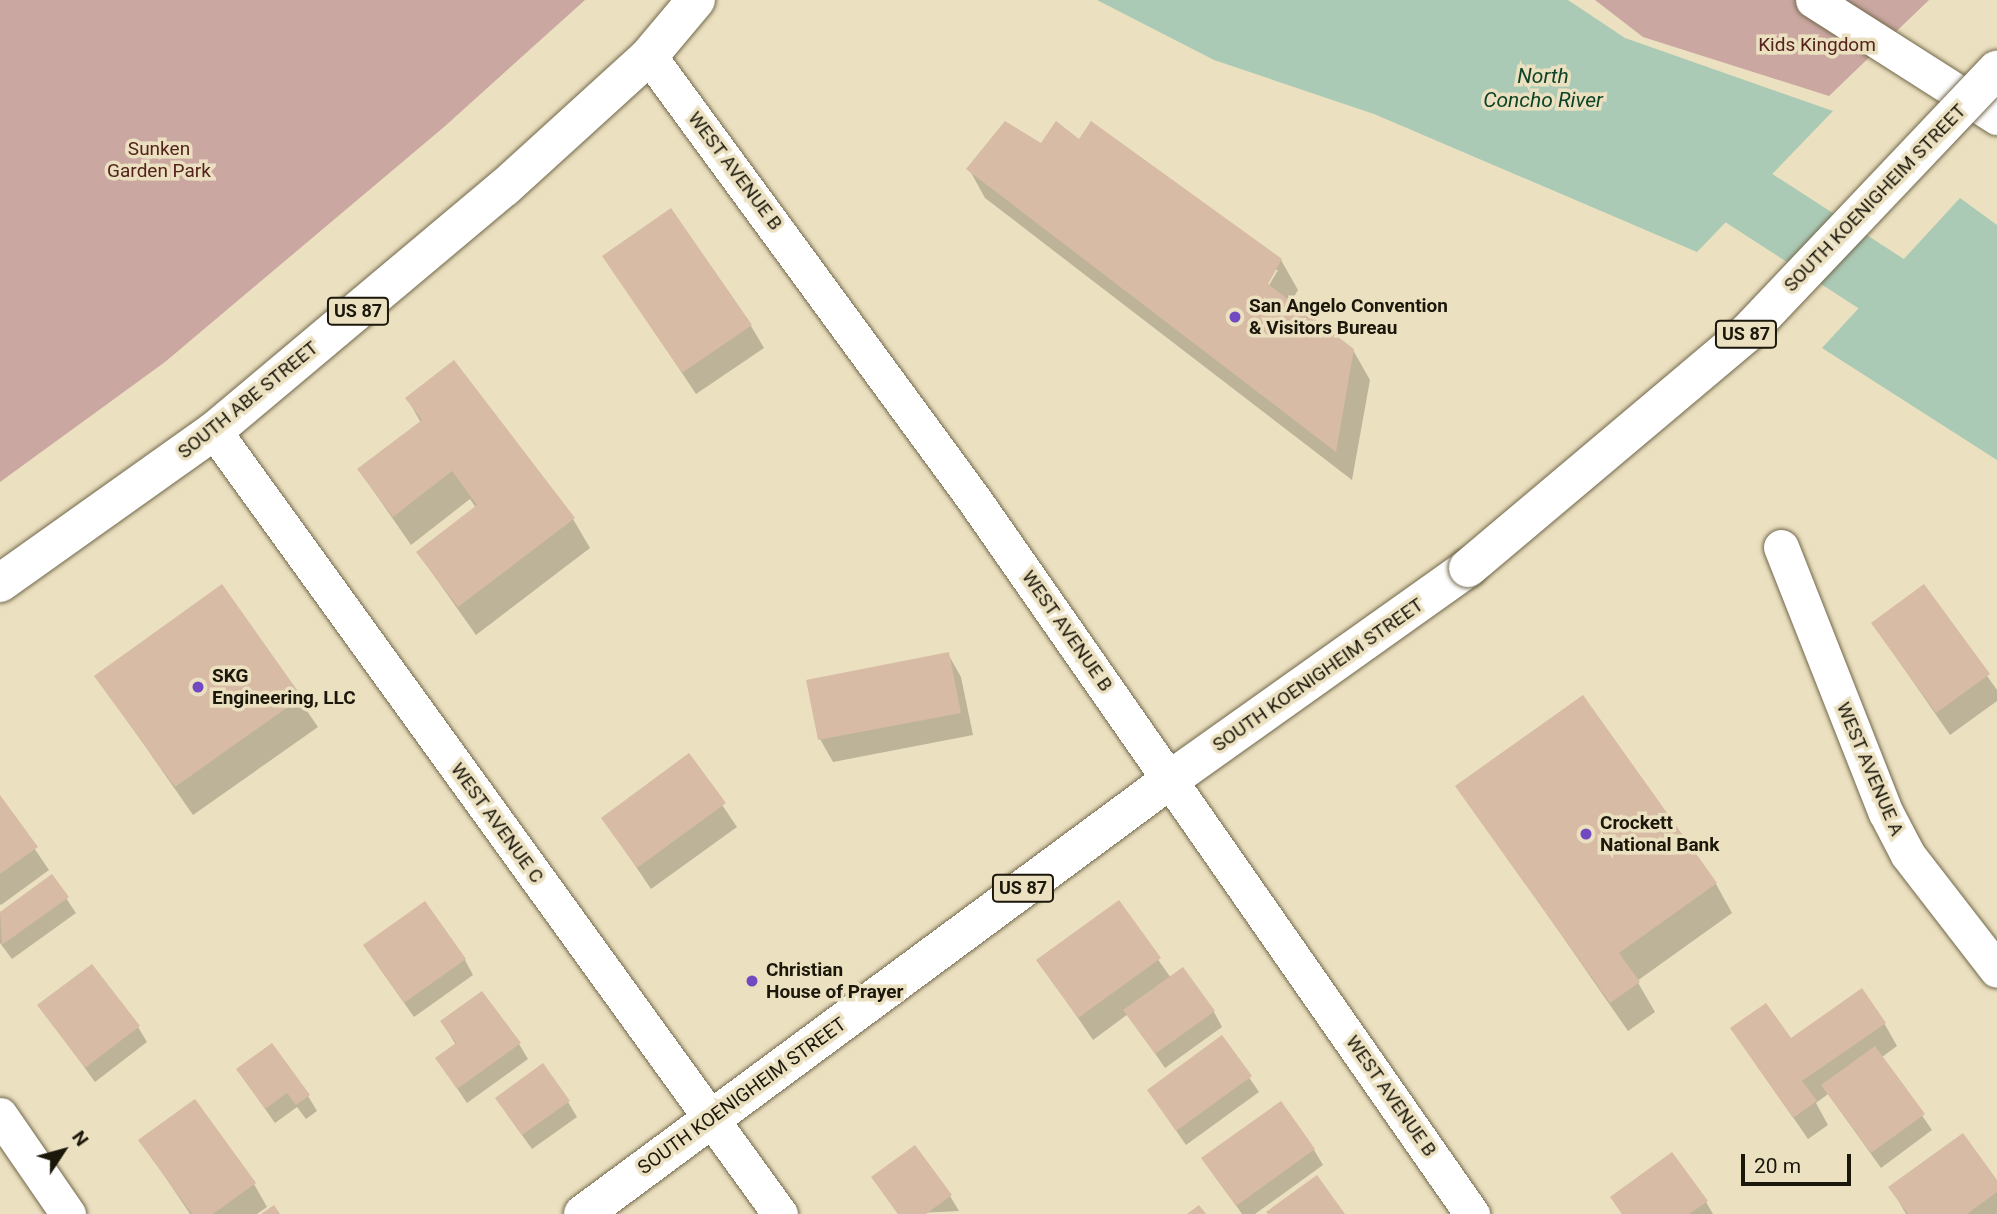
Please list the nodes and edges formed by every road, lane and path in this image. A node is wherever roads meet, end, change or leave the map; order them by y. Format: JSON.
{"nodes":[{"id":1,"x":1813,"y":0,"type":"edge"},
{"id":2,"x":693,"y":4,"type":"edge"},
{"id":3,"x":649,"y":56,"type":"junction"},
{"id":4,"x":1997,"y":71,"type":"edge"},
{"id":5,"x":1997,"y":117,"type":"edge"},
{"id":6,"x":214,"y":432,"type":"junction"},
{"id":7,"x":1781,"y":547,"type":"dead end"},
{"id":8,"x":0,"y":583,"type":"edge"},
{"id":9,"x":1171,"y":779,"type":"junction"},
{"id":10,"x":1997,"y":970,"type":"edge"},
{"id":11,"x":0,"y":1115,"type":"edge"},
{"id":12,"x":711,"y":1118,"type":"junction"},
{"id":13,"x":68,"y":1214,"type":"edge"},
{"id":14,"x":583,"y":1214,"type":"edge"},
{"id":15,"x":780,"y":1214,"type":"edge"},
{"id":16,"x":1472,"y":1214,"type":"edge"}],
"edges":[{"from":1,"to":5,"type":"street"},
{"from":2,"to":3,"type":"main road","name":"SOUTH ABE STREET","number":"US 87"},
{"from":3,"to":6,"type":"main road","name":"SOUTH ABE STREET","number":"US 87"},
{"from":3,"to":9,"type":"street","name":"WEST AVENUE B"},
{"from":4,"to":9,"type":"main road","name":"SOUTH KOENIGHEIM STREET","number":"US 87","bridge":true},
{"from":6,"to":8,"type":"main road","name":"SOUTH ABE STREET","number":"US 87"},
{"from":6,"to":12,"type":"street","name":"WEST AVENUE C"},
{"from":7,"to":10,"type":"street","name":"WEST AVENUE A"},
{"from":9,"to":12,"type":"main road","name":"SOUTH KOENIGHEIM STREET","number":"US 87"},
{"from":9,"to":16,"type":"street","name":"WEST AVENUE B"},
{"from":11,"to":13,"type":"street"},
{"from":12,"to":14,"type":"main road","name":"SOUTH KOENIGHEIM STREET","number":"US 87"},
{"from":12,"to":15,"type":"street","name":"WEST AVENUE C"}]}
